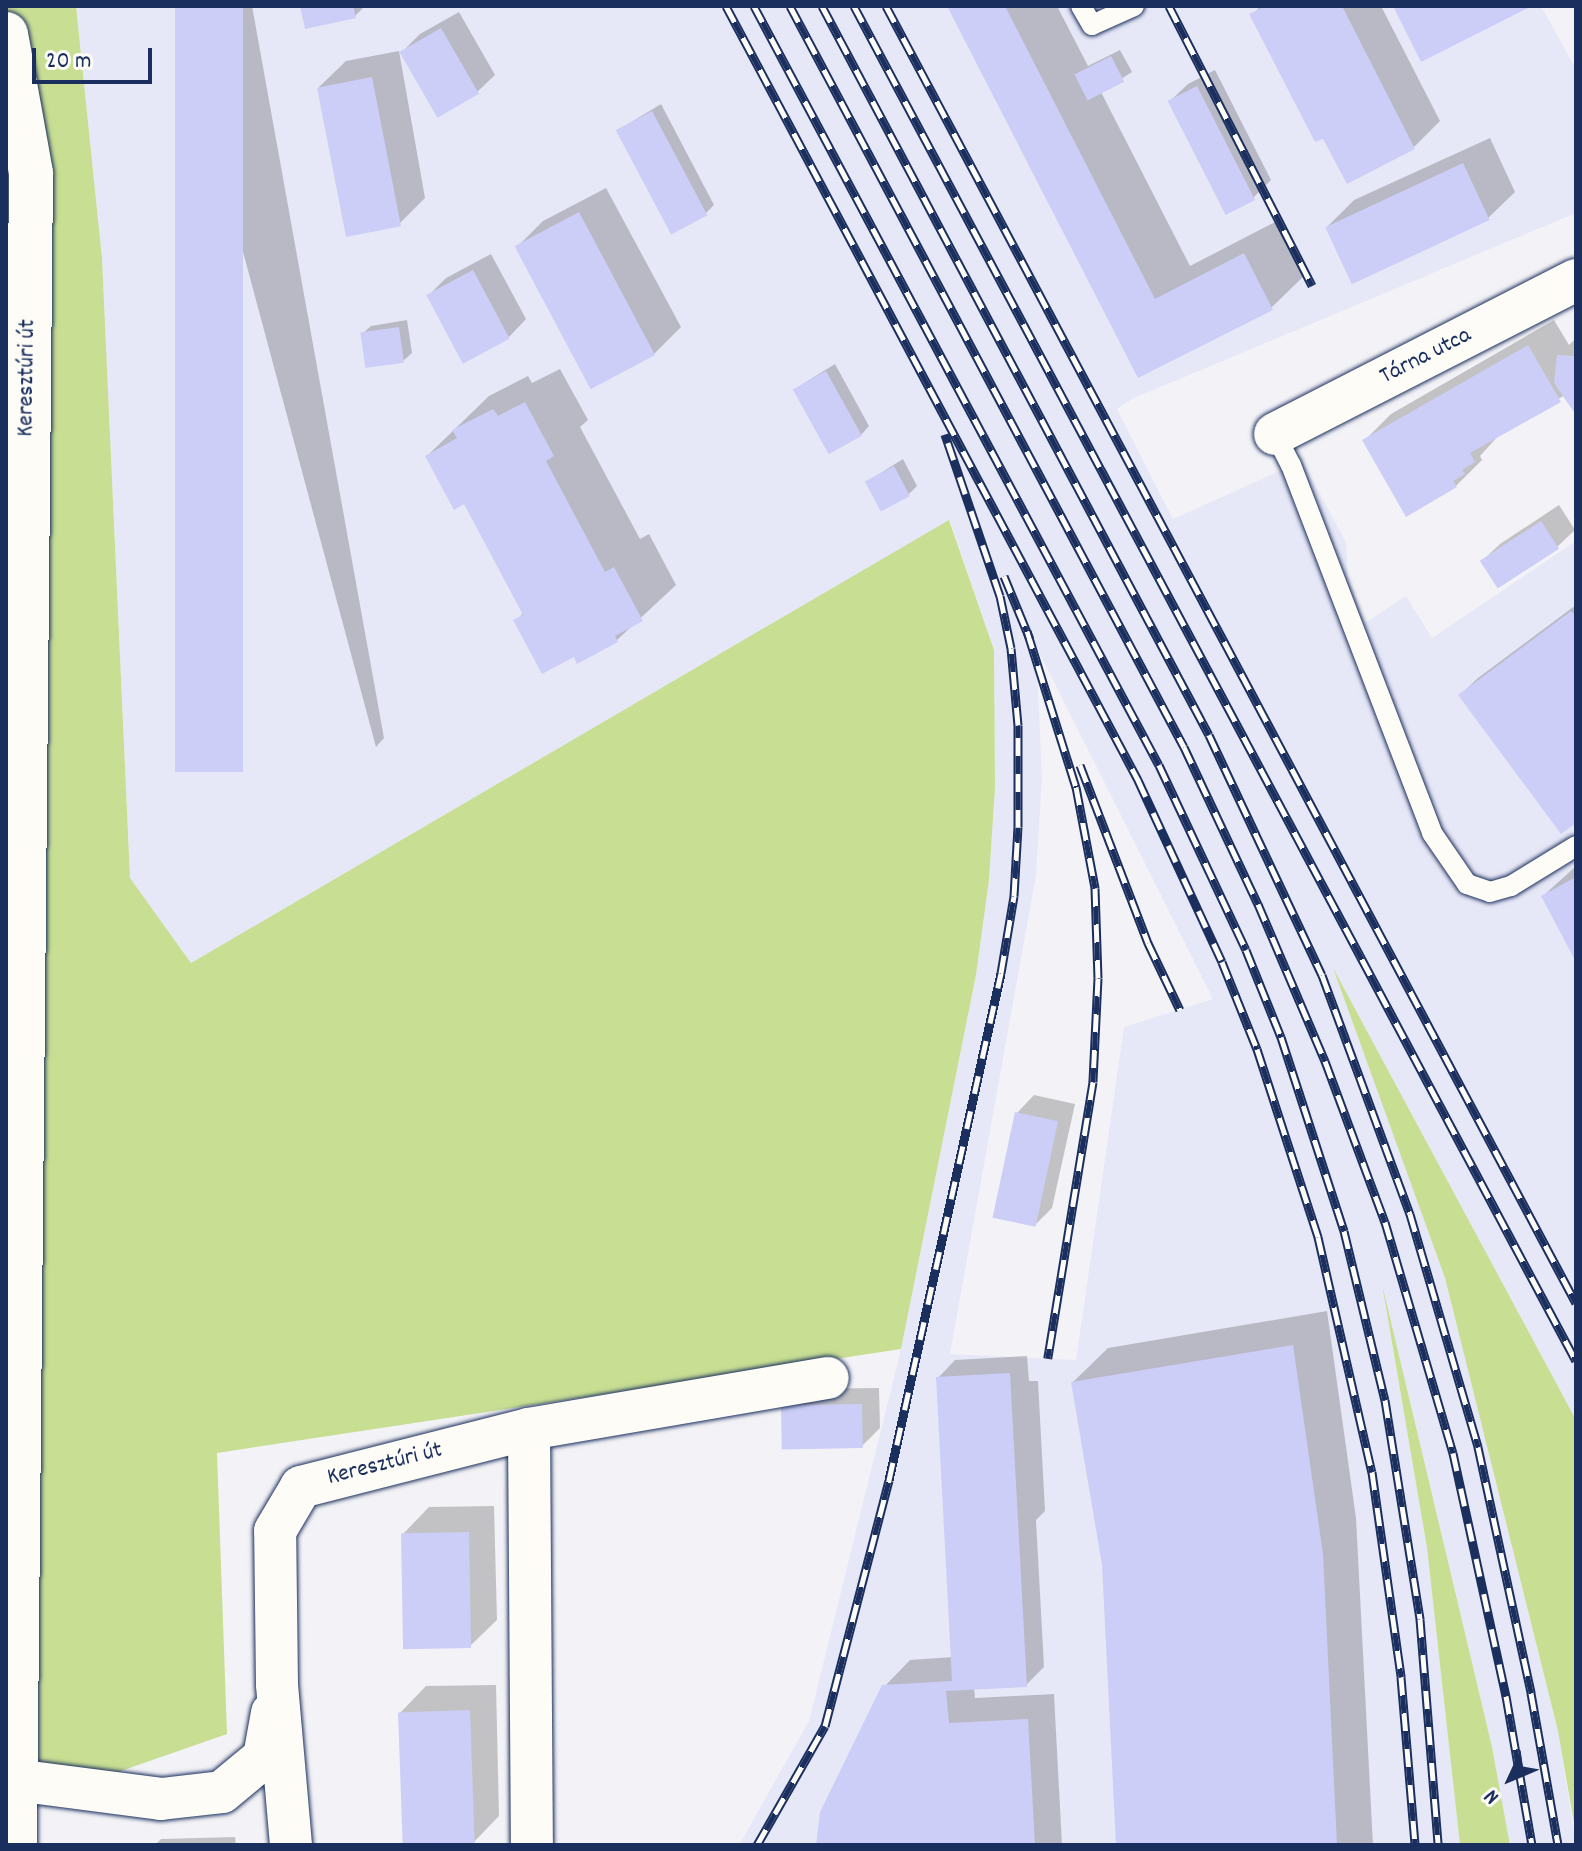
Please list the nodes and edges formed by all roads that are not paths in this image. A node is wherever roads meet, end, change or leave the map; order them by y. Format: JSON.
{"nodes":[{"id":1,"x":1081,"y":6,"type":"edge"},
{"id":2,"x":1134,"y":6,"type":"edge"},
{"id":3,"x":6,"y":34,"type":"edge"},
{"id":4,"x":1576,"y":280,"type":"edge"},
{"id":5,"x":17,"y":341,"type":"edge"},
{"id":6,"x":1275,"y":434,"type":"joint"},
{"id":7,"x":16,"y":459,"type":"edge"},
{"id":8,"x":16,"y":534,"type":"edge"},
{"id":9,"x":15,"y":736,"type":"edge"},
{"id":10,"x":1576,"y":846,"type":"edge"},
{"id":11,"x":12,"y":1247,"type":"edge"},
{"id":12,"x":828,"y":1378,"type":"dead end"},
{"id":13,"x":529,"y":1429,"type":"junction"},
{"id":14,"x":277,"y":1684,"type":"junction"},
{"id":15,"x":15,"y":1780,"type":"junction"},
{"id":16,"x":15,"y":1845,"type":"edge"},
{"id":17,"x":291,"y":1845,"type":"edge"},
{"id":18,"x":532,"y":1845,"type":"edge"}],
"edges":[{"from":1,"to":2,"type":"lane"},
{"from":3,"to":5,"type":"main road","name":"Keresztúri út"},
{"from":4,"to":6,"type":"street","name":"Tárna utca"},
{"from":5,"to":7,"type":"main road","name":"Keresztúri út"},
{"from":6,"to":10,"type":"lane"},
{"from":7,"to":8,"type":"main road","name":"Keresztúri út"},
{"from":8,"to":9,"type":"main road","name":"Keresztúri út"},
{"from":9,"to":11,"type":"main road","name":"Keresztúri út"},
{"from":11,"to":15,"type":"main road","name":"Keresztúri út"},
{"from":12,"to":13,"type":"street","name":"Keresztúri út"},
{"from":13,"to":14,"type":"street","name":"Keresztúri út"},
{"from":13,"to":18,"type":"street"},
{"from":14,"to":15,"type":"street","name":"Keresztúri út"},
{"from":14,"to":17,"type":"street","name":"Keresztúri út"},
{"from":15,"to":16,"type":"main road","name":"Keresztúri út"}]}
